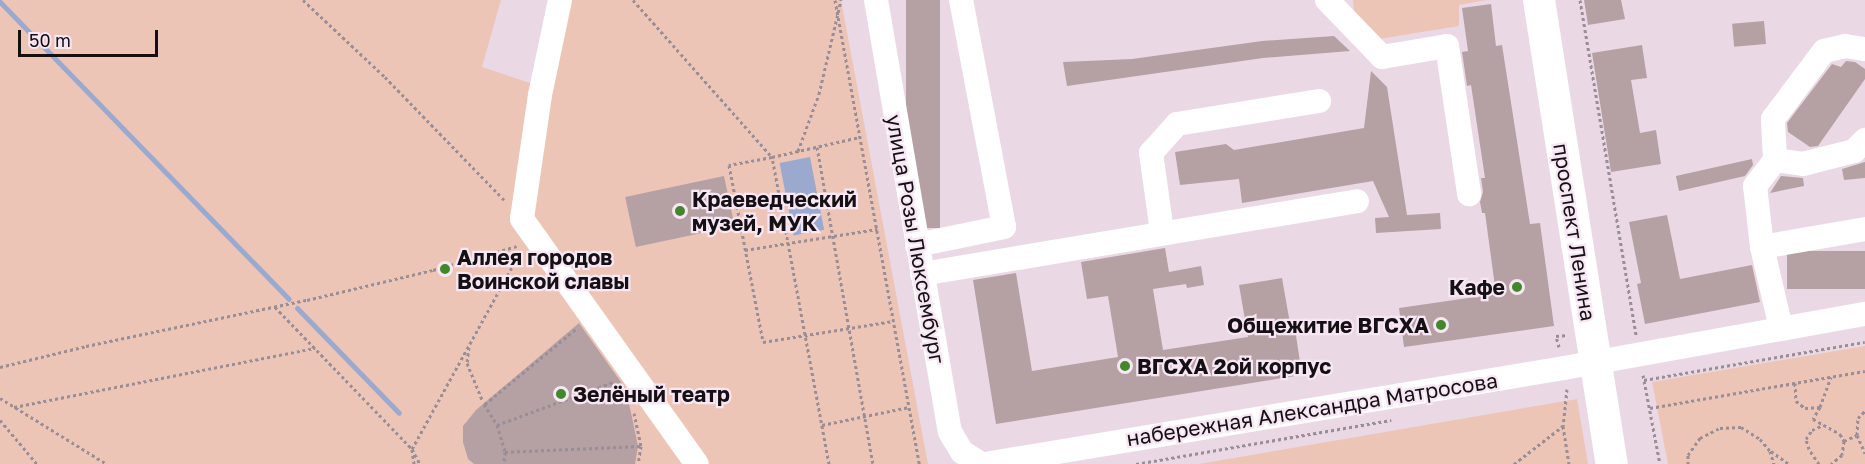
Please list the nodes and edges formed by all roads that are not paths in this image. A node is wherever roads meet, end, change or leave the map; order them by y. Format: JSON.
{"nodes":[{"id":1,"x":560,"y":0,"type":"edge"},
{"id":2,"x":876,"y":0,"type":"edge"},
{"id":3,"x":961,"y":0,"type":"edge"},
{"id":4,"x":1327,"y":0,"type":"edge"},
{"id":5,"x":1539,"y":0,"type":"edge"},
{"id":6,"x":1865,"y":49,"type":"edge"},
{"id":7,"x":1319,"y":101,"type":"dead end"},
{"id":8,"x":1865,"y":140,"type":"edge"},
{"id":9,"x":1775,"y":160,"type":"junction"},
{"id":10,"x":1468,"y":194,"type":"dead end"},
{"id":11,"x":1357,"y":201,"type":"dead end"},
{"id":12,"x":1865,"y":229,"type":"edge"},
{"id":13,"x":1162,"y":232,"type":"junction"},
{"id":14,"x":917,"y":245,"type":"junction"},
{"id":15,"x":1762,"y":247,"type":"junction"},
{"id":16,"x":922,"y":274,"type":"junction"},
{"id":17,"x":1865,"y":314,"type":"edge"},
{"id":18,"x":1781,"y":328,"type":"junction"},
{"id":19,"x":1594,"y":363,"type":"junction"},
{"id":20,"x":697,"y":464,"type":"edge"},
{"id":21,"x":983,"y":464,"type":"edge"},
{"id":22,"x":1612,"y":464,"type":"edge"}],
"edges":[{"from":1,"to":20,"type":"street"},
{"from":2,"to":14,"type":"street","name":"улица Розы Люксембург"},
{"from":3,"to":14,"type":"street"},
{"from":4,"to":10,"type":"street"},
{"from":5,"to":19,"type":"main road","name":"проспект Ленина"},
{"from":6,"to":9,"type":"street"},
{"from":7,"to":13,"type":"street"},
{"from":8,"to":9,"type":"street"},
{"from":9,"to":15,"type":"street"},
{"from":11,"to":13,"type":"street"},
{"from":12,"to":15,"type":"street"},
{"from":13,"to":16,"type":"street"},
{"from":14,"to":16,"type":"street","name":"улица Розы Люксембург"},
{"from":15,"to":18,"type":"street"},
{"from":16,"to":21,"type":"street","name":"улица Розы Люксембург"},
{"from":17,"to":18,"type":"street","name":"набережная Александра Матросова"},
{"from":18,"to":19,"type":"street","name":"набережная Александра Матросова"},
{"from":19,"to":21,"type":"street","name":"набережная Александра Матросова"},
{"from":19,"to":22,"type":"main road","name":"проспект Ленина"}]}
